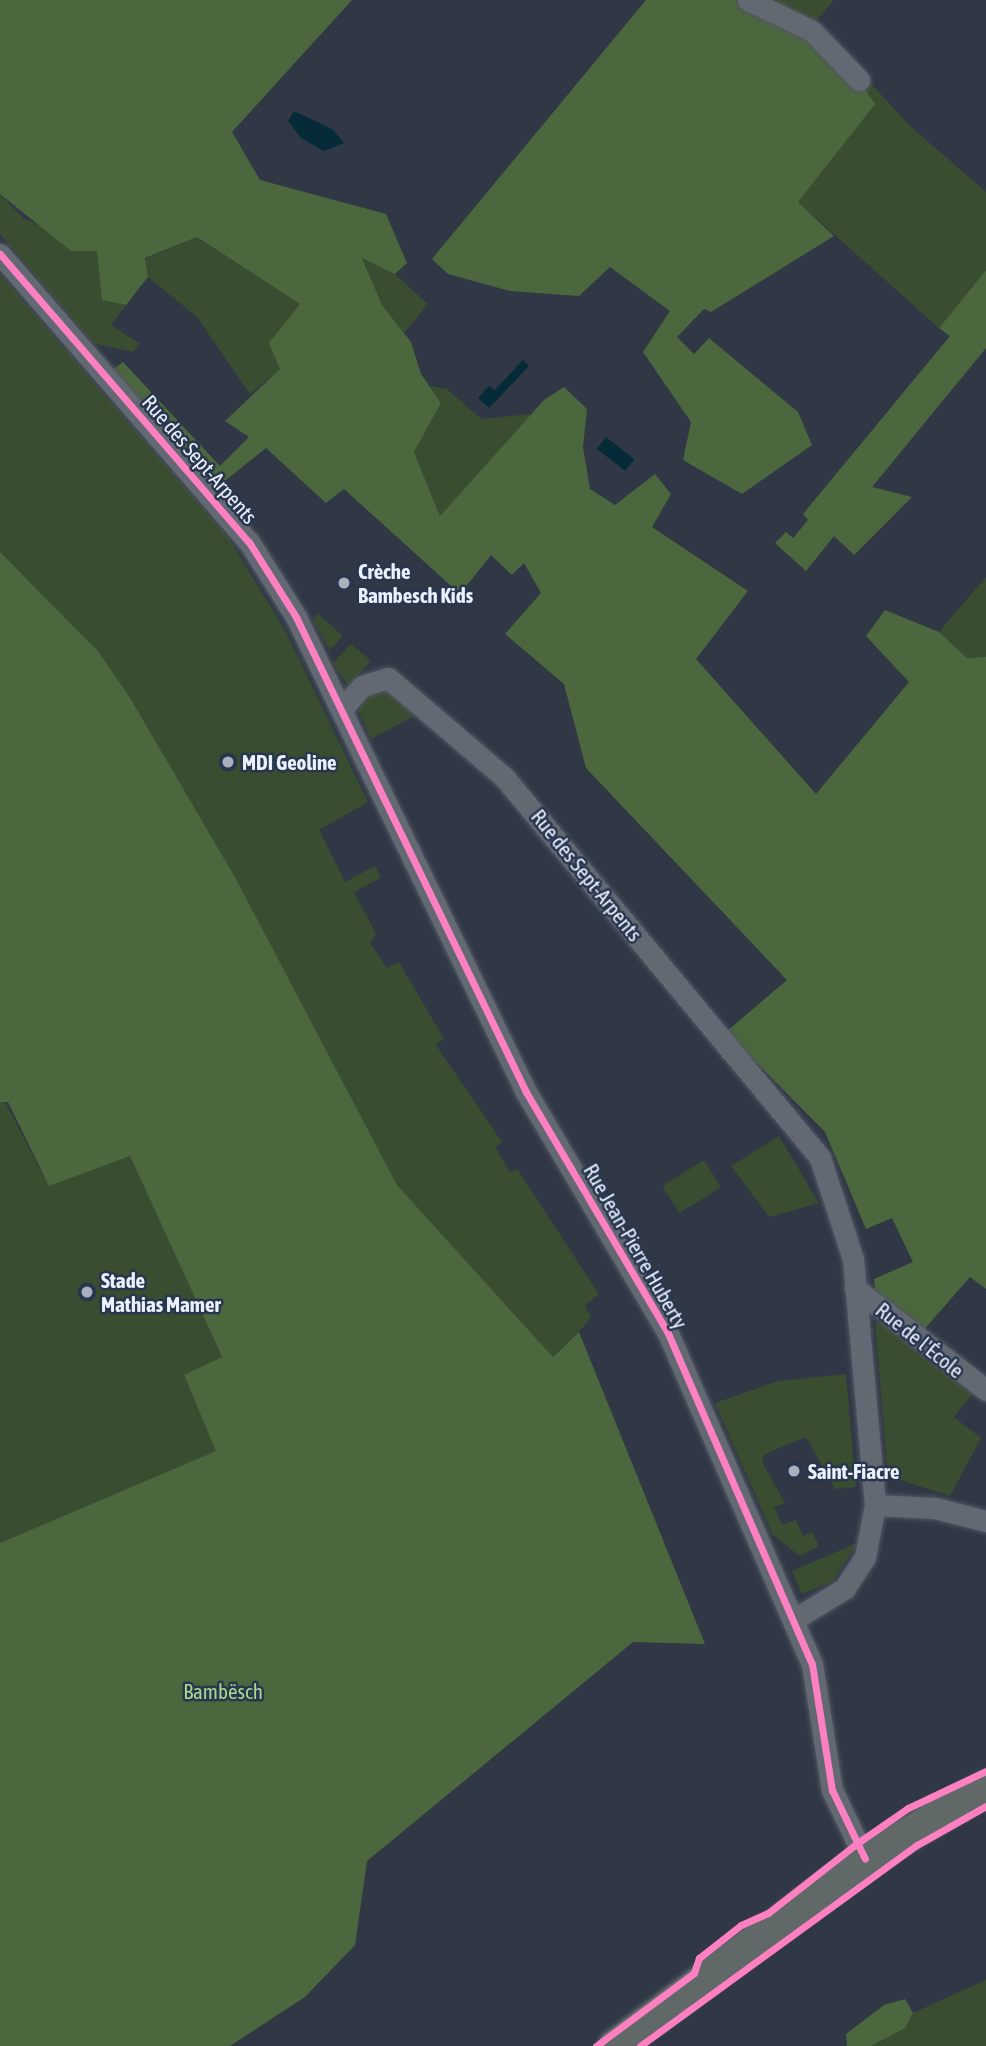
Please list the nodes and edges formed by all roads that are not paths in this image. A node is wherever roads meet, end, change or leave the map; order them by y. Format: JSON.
{"nodes":[{"id":1,"x":748,"y":0,"type":"edge"},
{"id":2,"x":859,"y":80,"type":"dead end"},
{"id":3,"x":0,"y":254,"type":"edge"},
{"id":4,"x":342,"y":709,"type":"junction"},
{"id":5,"x":855,"y":1288,"type":"junction"},
{"id":6,"x":986,"y":1390,"type":"edge"},
{"id":7,"x":875,"y":1504,"type":"junction"},
{"id":8,"x":986,"y":1521,"type":"edge"},
{"id":9,"x":795,"y":1619,"type":"junction"},
{"id":10,"x":986,"y":1787,"type":"edge"},
{"id":11,"x":865,"y":1859,"type":"junction"},
{"id":12,"x":614,"y":2046,"type":"edge"}],
"edges":[{"from":1,"to":2,"type":"street"},
{"from":3,"to":4,"type":"street","name":"Rue des Sept-Arpents"},
{"from":4,"to":5,"type":"street","name":"Rue des Sept-Arpents"},
{"from":4,"to":9,"type":"street","name":"Rue Jean-Pierre Huberty"},
{"from":5,"to":6,"type":"street","name":"Rue de l'École"},
{"from":5,"to":7,"type":"street","name":"Rue des Sept-Arpents"},
{"from":7,"to":8,"type":"street"},
{"from":7,"to":9,"type":"street","name":"Rue des Sept-Arpents"},
{"from":9,"to":11,"type":"street","name":"Rue Jean-Pierre Huberty"},
{"from":10,"to":11,"type":"main road"},
{"from":11,"to":12,"type":"main road"}]}
